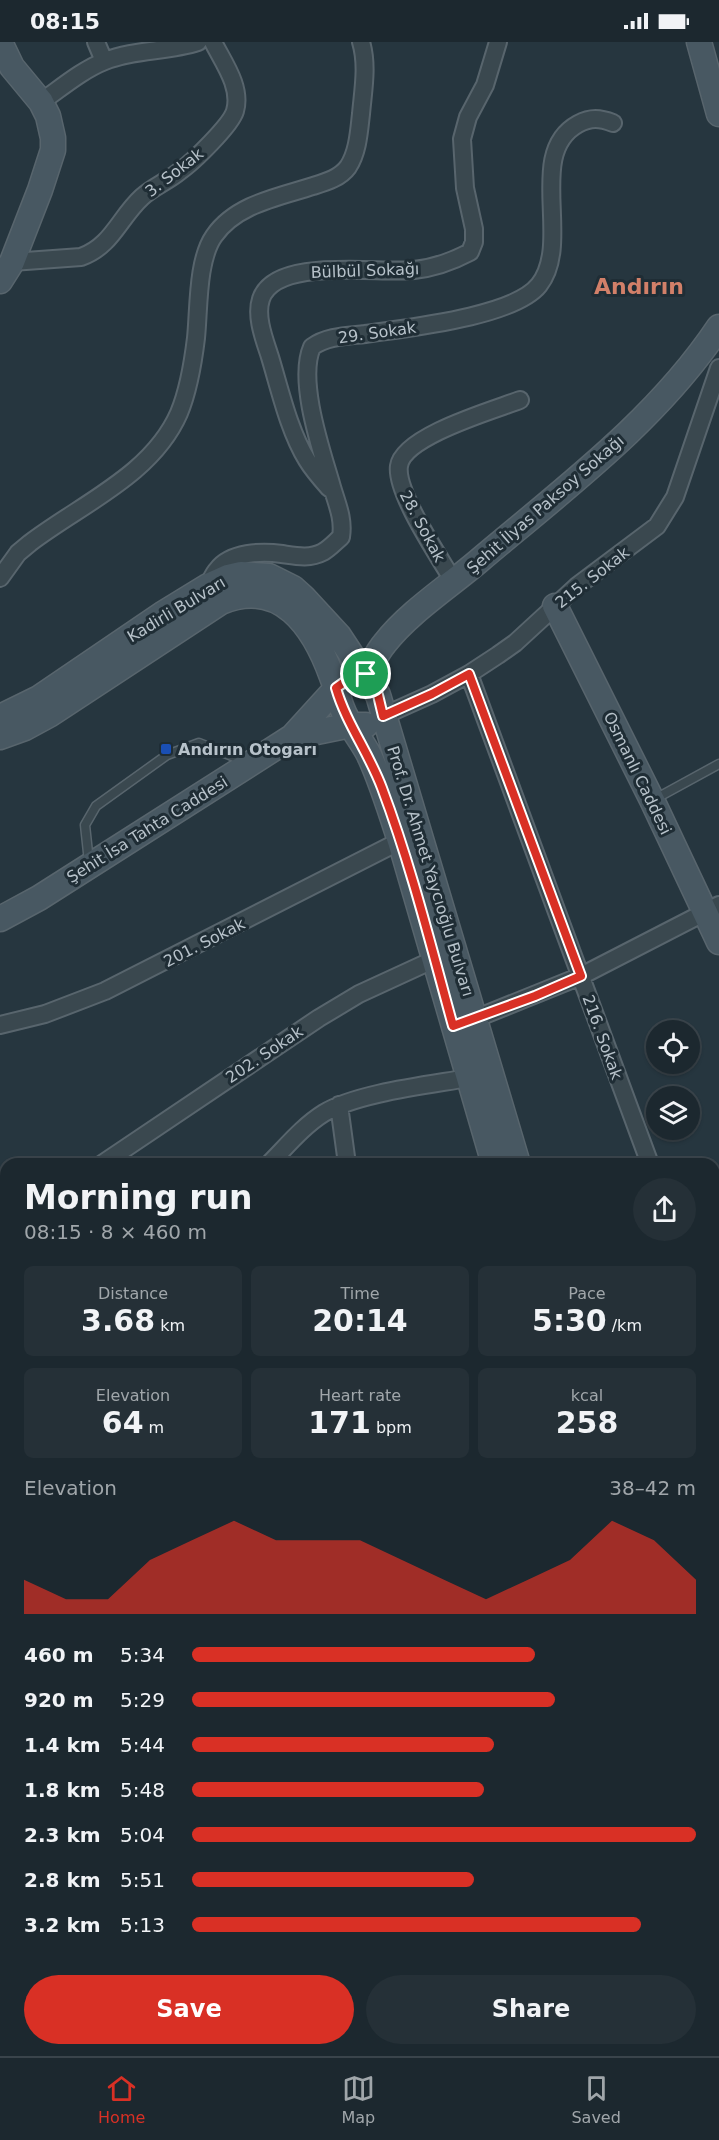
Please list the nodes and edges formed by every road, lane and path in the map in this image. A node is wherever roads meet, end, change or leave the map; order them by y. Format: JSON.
{"nodes":[{"id":1,"x":0,"y":42,"type":"edge"},
{"id":2,"x":96,"y":42,"type":"edge"},
{"id":3,"x":198,"y":42,"type":"edge"},
{"id":4,"x":213,"y":42,"type":"edge"},
{"id":5,"x":361,"y":42,"type":"edge"},
{"id":6,"x":498,"y":42,"type":"edge"},
{"id":7,"x":699,"y":42,"type":"edge"},
{"id":8,"x":105,"y":61,"type":"junction"},
{"id":9,"x":41,"y":102,"type":"junction"},
{"id":10,"x":719,"y":114,"type":"edge"},
{"id":11,"x":613,"y":123,"type":"dead end"},
{"id":12,"x":6,"y":272,"type":"edge"},
{"id":13,"x":719,"y":327,"type":"edge"},
{"id":14,"x":719,"y":368,"type":"edge"},
{"id":15,"x":520,"y":400,"type":"dead end"},
{"id":16,"x":334,"y":494,"type":"junction"},
{"id":17,"x":0,"y":578,"type":"edge"},
{"id":18,"x":454,"y":582,"type":"junction"},
{"id":19,"x":208,"y":586,"type":"junction"},
{"id":20,"x":555,"y":606,"type":"junction"},
{"id":21,"x":366,"y":674,"type":"junction"},
{"id":22,"x":469,"y":674,"type":"junction"},
{"id":23,"x":336,"y":688,"type":"junction"},
{"id":24,"x":383,"y":716,"type":"junction"},
{"id":25,"x":0,"y":717,"type":"edge"},
{"id":26,"x":351,"y":725,"type":"junction"},
{"id":27,"x":0,"y":737,"type":"edge"},
{"id":28,"x":292,"y":737,"type":"junction"},
{"id":29,"x":250,"y":764,"type":"junction"},
{"id":30,"x":719,"y":764,"type":"edge"},
{"id":31,"x":652,"y":800,"type":"junction"},
{"id":32,"x":400,"y":841,"type":"junction"},
{"id":33,"x":90,"y":866,"type":"junction"},
{"id":34,"x":712,"y":908,"type":"edge"},
{"id":35,"x":0,"y":919,"type":"edge"},
{"id":36,"x":719,"y":942,"type":"edge"},
{"id":37,"x":435,"y":959,"type":"junction"},
{"id":38,"x":581,"y":976,"type":"junction"},
{"id":39,"x":476,"y":1019,"type":"junction"},
{"id":40,"x":0,"y":1025,"type":"edge"},
{"id":41,"x":453,"y":1026,"type":"junction"},
{"id":42,"x":468,"y":1078,"type":"junction"},
{"id":43,"x":339,"y":1105,"type":"junction"},
{"id":44,"x":111,"y":1158,"type":"edge"},
{"id":45,"x":275,"y":1158,"type":"edge"},
{"id":46,"x":346,"y":1158,"type":"edge"},
{"id":47,"x":492,"y":1158,"type":"edge"},
{"id":48,"x":516,"y":1158,"type":"edge"},
{"id":49,"x":648,"y":1158,"type":"edge"}],
"edges":[{"from":1,"to":9,"type":"main road"},
{"from":2,"to":8,"type":"street"},
{"from":3,"to":8,"type":"street"},
{"from":4,"to":12,"type":"street","name":"3. Sokak"},
{"from":5,"to":17,"type":"street"},
{"from":6,"to":16,"type":"street","name":"Bülbül Sokağı"},
{"from":7,"to":10,"type":"main road"},
{"from":8,"to":9,"type":"street"},
{"from":9,"to":12,"type":"main road"},
{"from":11,"to":16,"type":"street","name":"29. Sokak"},
{"from":13,"to":18,"type":"main road","name":"Şehit İlyas Paksoy Sokağı"},
{"from":14,"to":20,"type":"street","name":"215. Sokak"},
{"from":15,"to":18,"type":"street","name":"28. Sokak"},
{"from":16,"to":19,"type":"street","name":"29. Sokak"},
{"from":18,"to":21,"type":"main road","name":"Şehit İlyas Paksoy Sokağı"},
{"from":19,"to":21,"type":"main road","name":"Kadirli Bulvarı"},
{"from":19,"to":25,"type":"main road","name":"Kadirli Bulvarı"},
{"from":20,"to":22,"type":"street","name":"215. Sokak"},
{"from":20,"to":31,"type":"main road","name":"Osmanlı Caddesi"},
{"from":21,"to":23,"type":"main road"},
{"from":21,"to":24,"type":"main road","name":"Kadirli Bulvarı"},
{"from":22,"to":24,"type":"street","name":"215. Sokak"},
{"from":22,"to":38,"type":"street","name":"216. Sokak"},
{"from":23,"to":26,"type":"main road","name":"Kadirli Bulvarı"},
{"from":23,"to":27,"type":"main road","name":"Kadirli Bulvarı"},
{"from":23,"to":28,"type":"main road","name":"Şehit İsa Tahta Caddesi"},
{"from":24,"to":26,"type":"main road"},
{"from":24,"to":39,"type":"main road","name":"Prof. Dr. Ahmet Yaycıoğlu Bulvarı"},
{"from":26,"to":28,"type":"main road","name":"Şehit İsa Tahta Caddesi"},
{"from":26,"to":32,"type":"main road","name":"Prof. Dr. Ahmet Yaycıoğlu Bulvarı"},
{"from":28,"to":29,"type":"main road","name":"Şehit İsa Tahta Caddesi"},
{"from":29,"to":33,"type":"main road","name":"Şehit İsa Tahta Caddesi"},
{"from":29,"to":33,"type":"lane"},
{"from":30,"to":31,"type":"lane"},
{"from":31,"to":34,"type":"main road","name":"Osmanlı Caddesi"},
{"from":32,"to":37,"type":"main road","name":"Prof. Dr. Ahmet Yaycıoğlu Bulvarı"},
{"from":32,"to":40,"type":"street","name":"201. Sokak"},
{"from":33,"to":35,"type":"main road","name":"Şehit İsa Tahta Caddesi"},
{"from":34,"to":36,"type":"main road","name":"Osmanlı Caddesi"},
{"from":34,"to":38,"type":"street"},
{"from":37,"to":41,"type":"main road","name":"Prof. Dr. Ahmet Yaycıoğlu Bulvarı"},
{"from":37,"to":44,"type":"street","name":"202. Sokak"},
{"from":38,"to":39,"type":"street"},
{"from":38,"to":49,"type":"street","name":"216. Sokak"},
{"from":39,"to":41,"type":"street"},
{"from":39,"to":48,"type":"main road","name":"Prof. Dr. Ahmet Yaycıoğlu Bulvarı"},
{"from":41,"to":42,"type":"main road","name":"Prof. Dr. Ahmet Yaycıoğlu Bulvarı"},
{"from":42,"to":43,"type":"street"},
{"from":42,"to":47,"type":"main road","name":"Prof. Dr. Ahmet Yaycıoğlu Bulvarı"},
{"from":43,"to":45,"type":"street"},
{"from":43,"to":46,"type":"street"}]}
